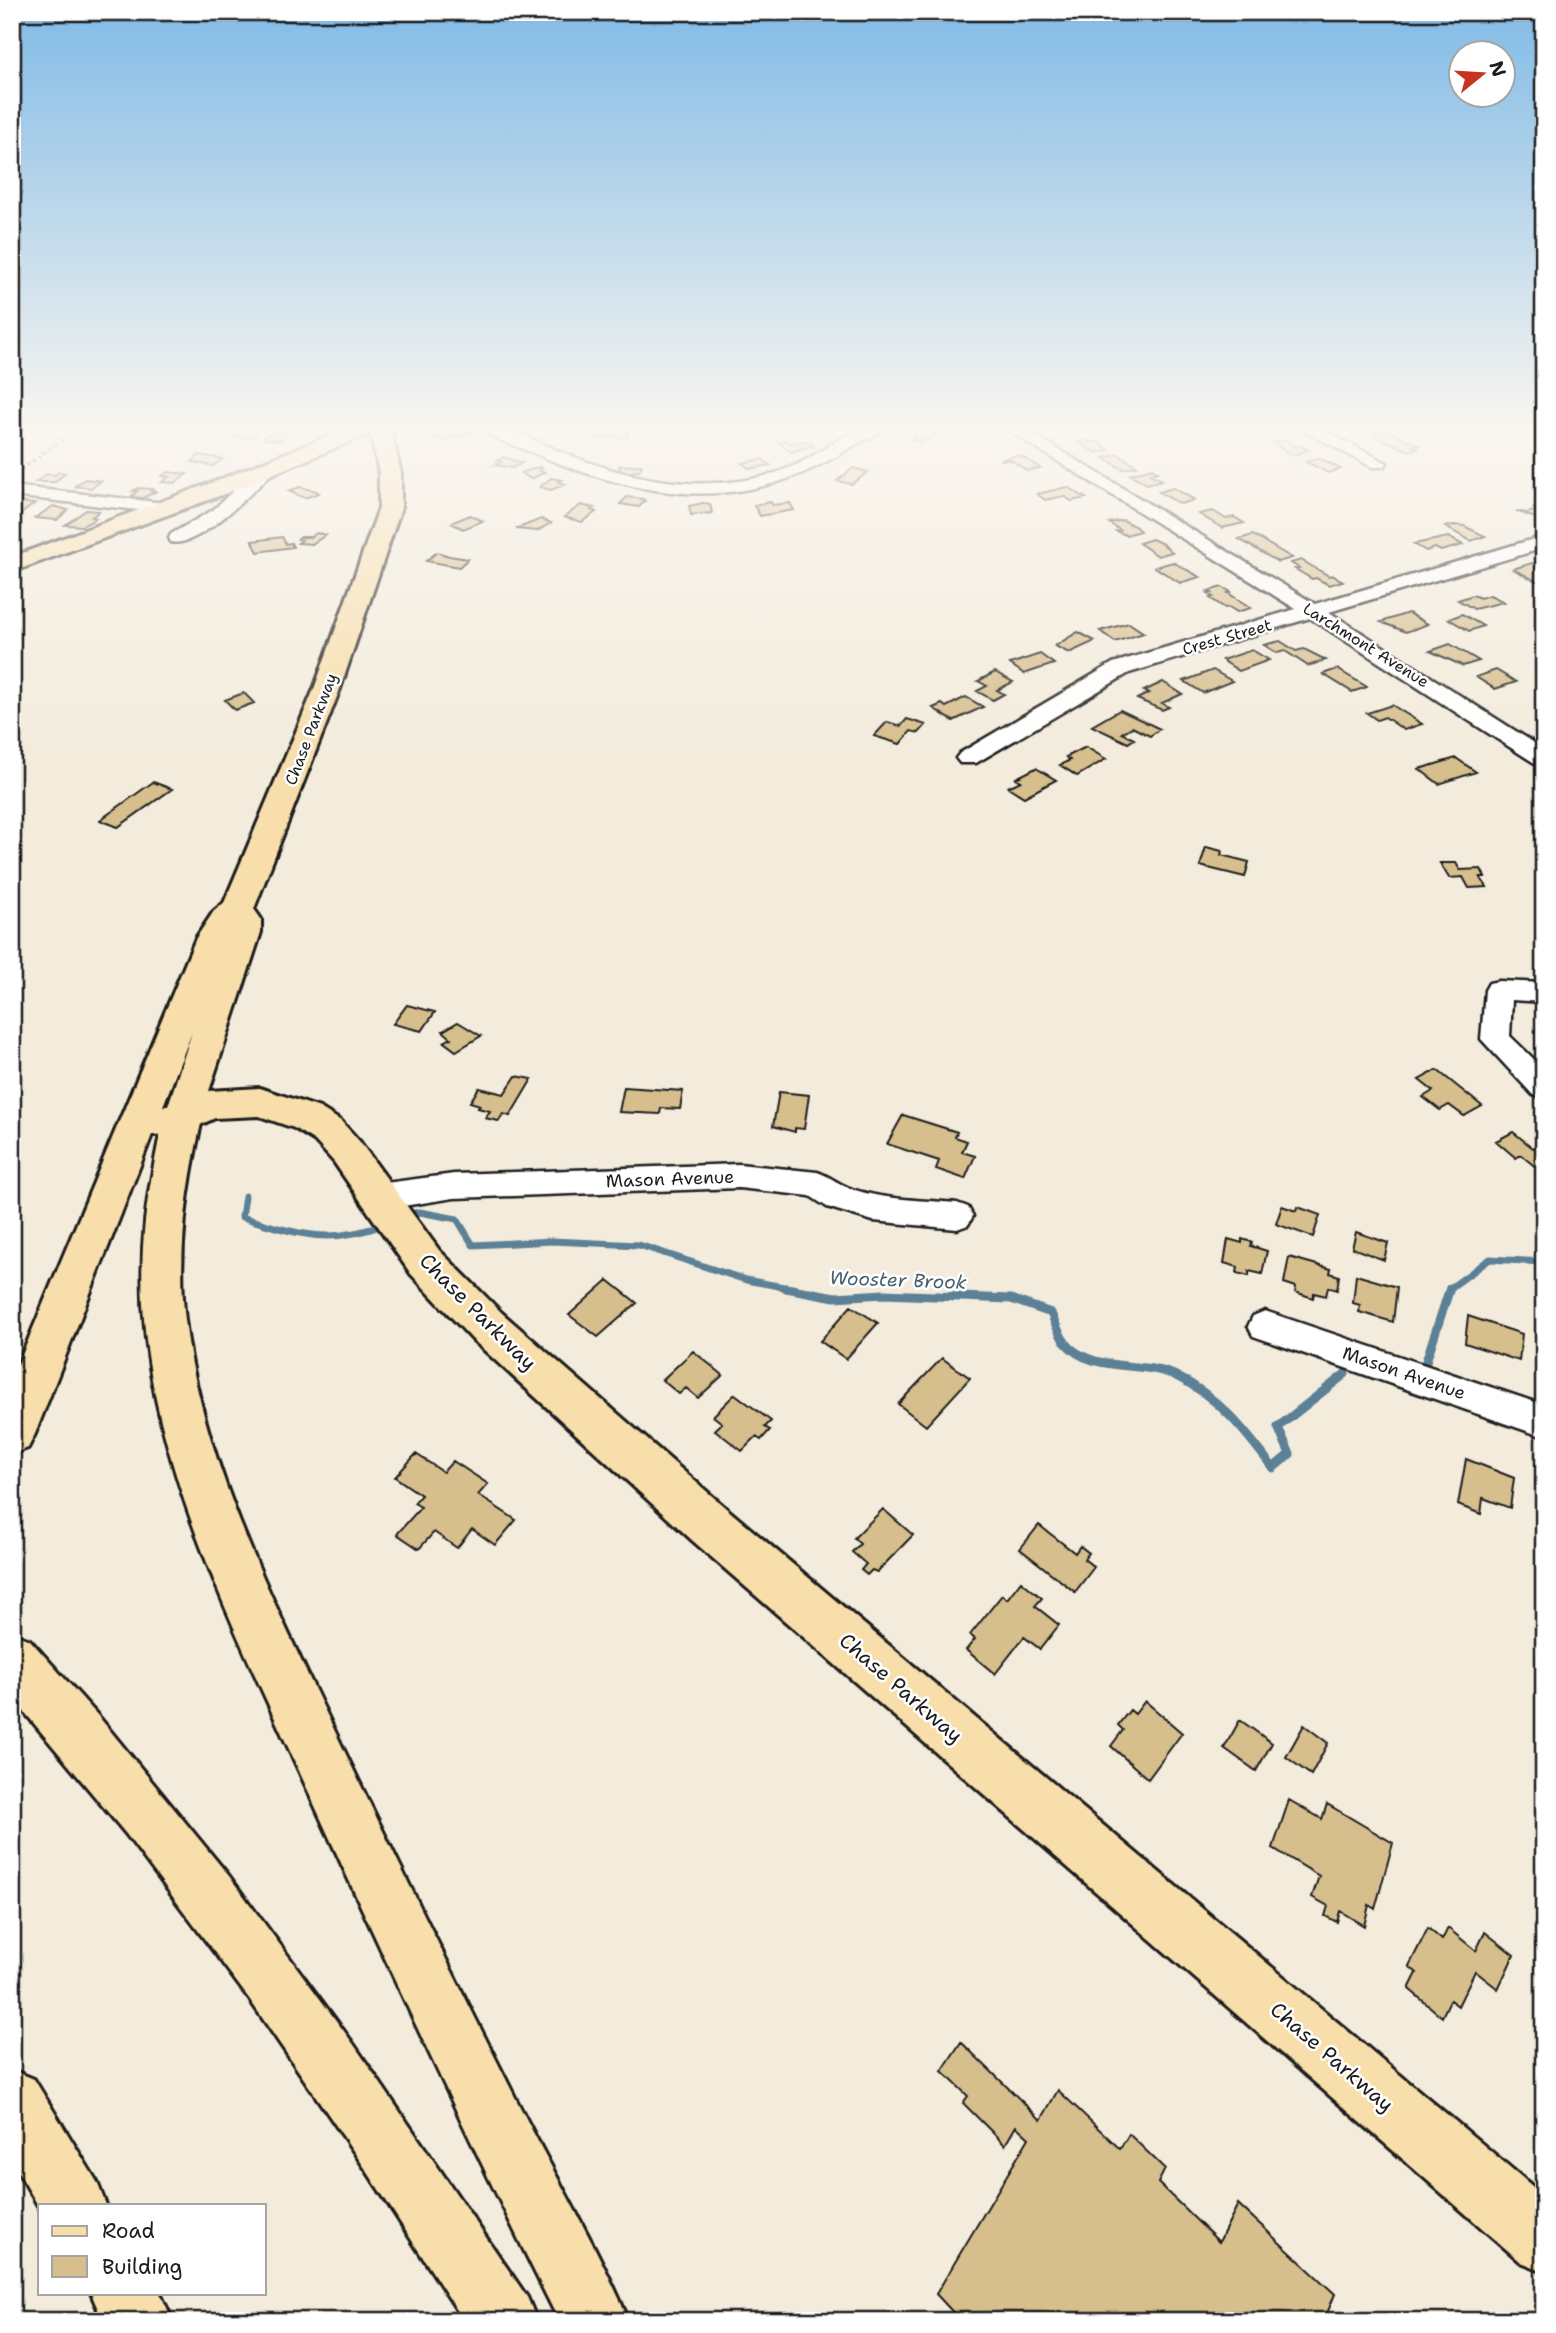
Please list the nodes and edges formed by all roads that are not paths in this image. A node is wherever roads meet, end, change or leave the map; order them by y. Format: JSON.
{"nodes":[{"id":1,"x":96,"y":534,"type":"edge"},
{"id":2,"x":185,"y":534,"type":"edge"},
{"id":3,"x":381,"y":534,"type":"edge"},
{"id":4,"x":1186,"y":534,"type":"edge"},
{"id":5,"x":178,"y":538,"type":"dead end"},
{"id":6,"x":1541,"y":545,"type":"edge"},
{"id":7,"x":12,"y":565,"type":"edge"},
{"id":8,"x":1313,"y":611,"type":"junction"},
{"id":9,"x":968,"y":758,"type":"dead end"},
{"id":10,"x":1544,"y":759,"type":"edge"},
{"id":11,"x":1544,"y":993,"type":"edge"},
{"id":12,"x":1544,"y":1087,"type":"edge"},
{"id":13,"x":161,"y":1120,"type":"junction"},
{"id":14,"x":389,"y":1213,"type":"junction"},
{"id":15,"x":957,"y":1216,"type":"dead end"},
{"id":16,"x":1265,"y":1326,"type":"dead end"},
{"id":17,"x":1544,"y":1421,"type":"edge"},
{"id":18,"x":12,"y":1434,"type":"edge"},
{"id":19,"x":12,"y":1657,"type":"edge"},
{"id":20,"x":12,"y":2101,"type":"edge"},
{"id":21,"x":73,"y":2204,"type":"edge"},
{"id":22,"x":1544,"y":2239,"type":"edge"},
{"id":23,"x":125,"y":2294,"type":"edge"},
{"id":24,"x":139,"y":2321,"type":"edge"},
{"id":25,"x":503,"y":2321,"type":"edge"},
{"id":26,"x":594,"y":2321,"type":"edge"}],
"edges":[{"from":1,"to":7,"type":"main road"},
{"from":2,"to":5,"type":"street"},
{"from":3,"to":13,"type":"main road","name":"Chase Parkway"},
{"from":4,"to":8,"type":"street","name":"Larchmont Avenue"},
{"from":6,"to":8,"type":"street","name":"Crest Street"},
{"from":8,"to":9,"type":"street","name":"Crest Street"},
{"from":8,"to":10,"type":"street","name":"Larchmont Avenue"},
{"from":11,"to":12,"type":"street"},
{"from":13,"to":14,"type":"main road","name":"Chase Parkway"},
{"from":13,"to":18,"type":"main road"},
{"from":13,"to":26,"type":"main road"},
{"from":14,"to":15,"type":"street","name":"Mason Avenue"},
{"from":14,"to":22,"type":"main road","name":"Chase Parkway"},
{"from":16,"to":17,"type":"street","name":"Mason Avenue"},
{"from":19,"to":25,"type":"main road"},
{"from":20,"to":21,"type":"main road"},
{"from":23,"to":24,"type":"main road"}]}
